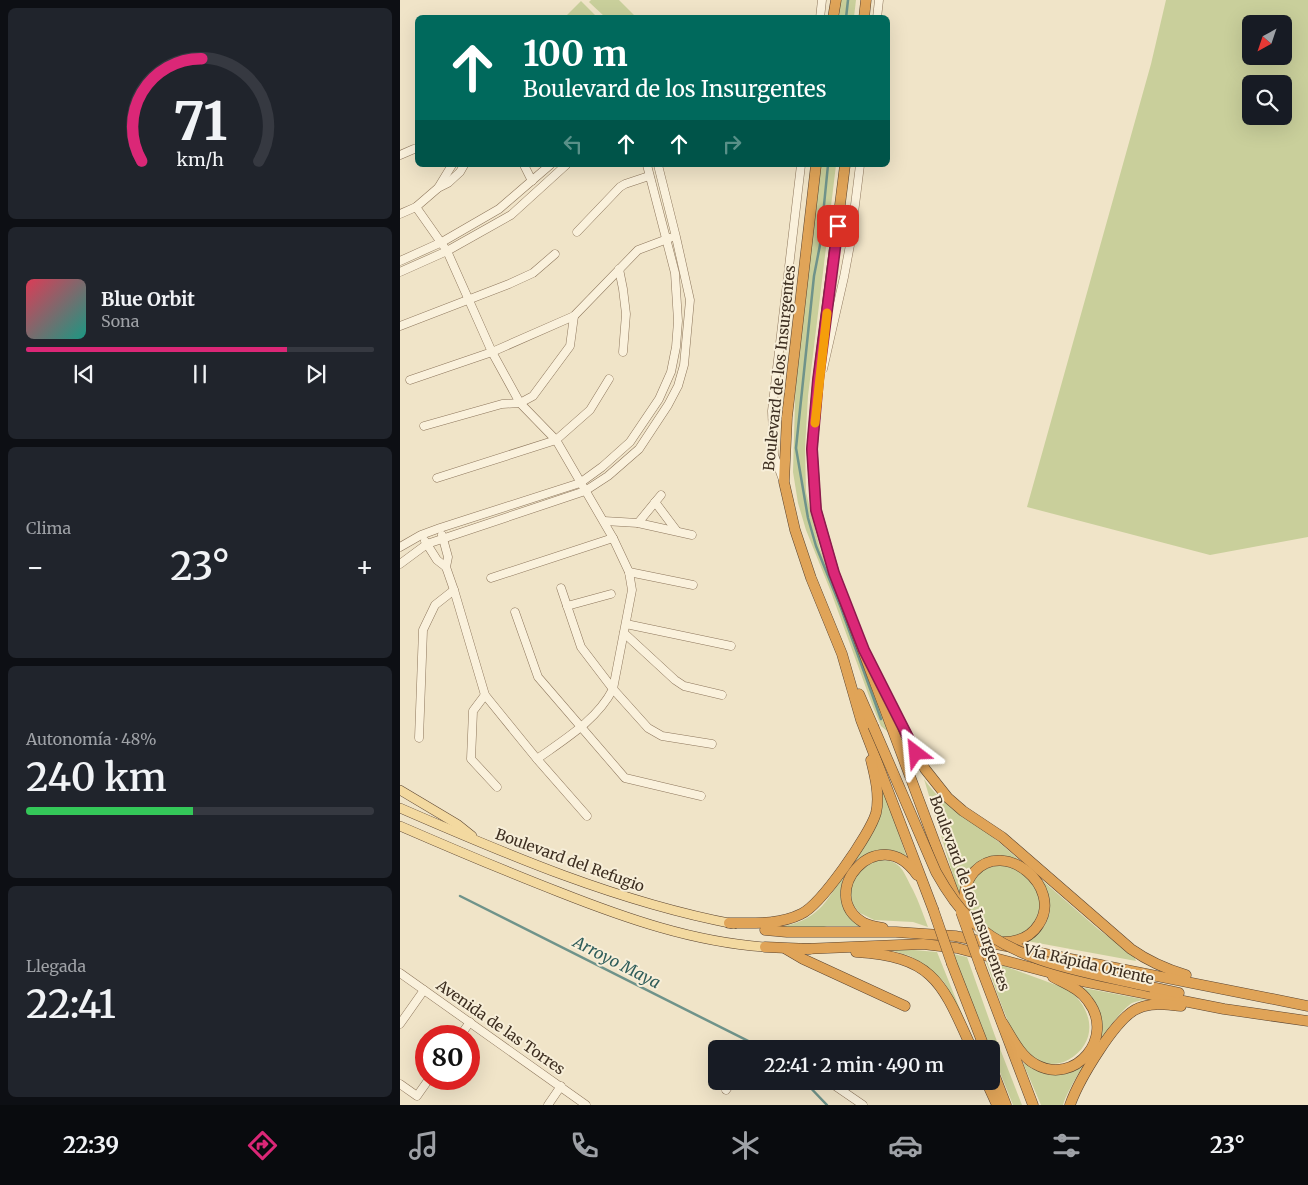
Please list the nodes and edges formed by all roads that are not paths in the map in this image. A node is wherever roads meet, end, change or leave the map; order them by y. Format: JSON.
{"nodes":[{"id":1,"x":822,"y":0,"type":"edge"},
{"id":2,"x":836,"y":0,"type":"edge"},
{"id":3,"x":866,"y":0,"type":"edge"},
{"id":4,"x":879,"y":0,"type":"edge"},
{"id":5,"x":820,"y":15,"type":"edge"},
{"id":6,"x":834,"y":15,"type":"edge"},
{"id":7,"x":864,"y":15,"type":"edge"},
{"id":8,"x":877,"y":15,"type":"edge"},
{"id":9,"x":414,"y":149,"type":"dead end"},
{"id":10,"x":400,"y":155,"type":"edge"},
{"id":11,"x":451,"y":167,"type":"edge"},
{"id":12,"x":463,"y":167,"type":"edge"},
{"id":13,"x":525,"y":167,"type":"edge"},
{"id":14,"x":548,"y":167,"type":"edge"},
{"id":15,"x":564,"y":167,"type":"edge"},
{"id":16,"x":647,"y":167,"type":"edge"},
{"id":17,"x":658,"y":167,"type":"edge"},
{"id":18,"x":801,"y":167,"type":"edge"},
{"id":19,"x":816,"y":167,"type":"edge"},
{"id":20,"x":845,"y":167,"type":"edge"},
{"id":21,"x":860,"y":167,"type":"edge"},
{"id":22,"x":649,"y":176,"type":"junction"},
{"id":23,"x":532,"y":181,"type":"junction"},
{"id":24,"x":438,"y":188,"type":"junction"},
{"id":25,"x":416,"y":207,"type":"junction"},
{"id":26,"x":400,"y":214,"type":"edge"},
{"id":27,"x":577,"y":232,"type":"dead end"},
{"id":28,"x":676,"y":237,"type":"junction"},
{"id":29,"x":666,"y":240,"type":"junction"},
{"id":30,"x":442,"y":242,"type":"junction"},
{"id":31,"x":447,"y":251,"type":"junction"},
{"id":32,"x":555,"y":254,"type":"dead end"},
{"id":33,"x":400,"y":261,"type":"edge"},
{"id":34,"x":619,"y":269,"type":"junction"},
{"id":35,"x":400,"y":272,"type":"edge"},
{"id":36,"x":469,"y":299,"type":"junction"},
{"id":37,"x":574,"y":316,"type":"junction"},
{"id":38,"x":403,"y":325,"type":"edge"},
{"id":39,"x":492,"y":352,"type":"junction"},
{"id":40,"x":623,"y":352,"type":"dead end"},
{"id":41,"x":609,"y":379,"type":"dead end"},
{"id":42,"x":410,"y":380,"type":"dead end"},
{"id":43,"x":818,"y":380,"type":"junction"},
{"id":44,"x":520,"y":402,"type":"junction"},
{"id":45,"x":424,"y":426,"type":"dead end"},
{"id":46,"x":556,"y":440,"type":"junction"},
{"id":47,"x":437,"y":478,"type":"dead end"},
{"id":48,"x":580,"y":482,"type":"junction"},
{"id":49,"x":784,"y":482,"type":"junction"},
{"id":50,"x":586,"y":491,"type":"junction"},
{"id":51,"x":661,"y":495,"type":"dead end"},
{"id":52,"x":655,"y":502,"type":"junction"},
{"id":53,"x":604,"y":521,"type":"junction"},
{"id":54,"x":638,"y":522,"type":"junction"},
{"id":55,"x":440,"y":528,"type":"junction"},
{"id":56,"x":676,"y":530,"type":"junction"},
{"id":57,"x":421,"y":535,"type":"junction"},
{"id":58,"x":692,"y":535,"type":"dead end"},
{"id":59,"x":613,"y":538,"type":"junction"},
{"id":60,"x":443,"y":539,"type":"junction"},
{"id":61,"x":427,"y":544,"type":"junction"},
{"id":62,"x":400,"y":547,"type":"edge"},
{"id":63,"x":400,"y":564,"type":"edge"},
{"id":64,"x":446,"y":567,"type":"junction"},
{"id":65,"x":629,"y":572,"type":"junction"},
{"id":66,"x":491,"y":578,"type":"dead end"},
{"id":67,"x":693,"y":585,"type":"dead end"},
{"id":68,"x":561,"y":588,"type":"dead end"},
{"id":69,"x":454,"y":590,"type":"junction"},
{"id":70,"x":611,"y":594,"type":"dead end"},
{"id":71,"x":567,"y":606,"type":"junction"},
{"id":72,"x":515,"y":612,"type":"dead end"},
{"id":73,"x":626,"y":624,"type":"junction"},
{"id":74,"x":624,"y":633,"type":"junction"},
{"id":75,"x":731,"y":646,"type":"dead end"},
{"id":76,"x":864,"y":650,"type":"junction"},
{"id":77,"x":842,"y":654,"type":"junction"},
{"id":78,"x":613,"y":689,"type":"junction"},
{"id":79,"x":485,"y":695,"type":"junction"},
{"id":80,"x":722,"y":695,"type":"dead end"},
{"id":81,"x":861,"y":720,"type":"junction"},
{"id":82,"x":580,"y":728,"type":"junction"},
{"id":83,"x":419,"y":738,"type":"dead end"},
{"id":84,"x":712,"y":744,"type":"dead end"},
{"id":85,"x":537,"y":760,"type":"junction"},
{"id":86,"x":497,"y":787,"type":"dead end"},
{"id":87,"x":400,"y":790,"type":"edge"},
{"id":88,"x":701,"y":796,"type":"dead end"},
{"id":89,"x":400,"y":808,"type":"edge"},
{"id":90,"x":587,"y":816,"type":"dead end"},
{"id":91,"x":400,"y":826,"type":"edge"},
{"id":92,"x":482,"y":844,"type":"junction"},
{"id":93,"x":926,"y":892,"type":"junction"},
{"id":94,"x":960,"y":903,"type":"junction"},
{"id":95,"x":729,"y":923,"type":"junction"},
{"id":96,"x":766,"y":930,"type":"joint"},
{"id":97,"x":896,"y":932,"type":"junction"},
{"id":98,"x":979,"y":940,"type":"junction"},
{"id":99,"x":764,"y":947,"type":"joint"},
{"id":100,"x":785,"y":948,"type":"junction"},
{"id":101,"x":803,"y":949,"type":"junction"},
{"id":102,"x":1037,"y":969,"type":"junction"},
{"id":103,"x":400,"y":973,"type":"edge"},
{"id":104,"x":1229,"y":989,"type":"junction"},
{"id":105,"x":424,"y":990,"type":"junction"},
{"id":106,"x":905,"y":1006,"type":"dead end"},
{"id":107,"x":1308,"y":1006,"type":"edge"},
{"id":108,"x":1224,"y":1009,"type":"junction"},
{"id":109,"x":1303,"y":1020,"type":"edge"},
{"id":110,"x":470,"y":1022,"type":"junction"},
{"id":111,"x":1002,"y":1022,"type":"junction"},
{"id":112,"x":400,"y":1024,"type":"edge"},
{"id":113,"x":468,"y":1025,"type":"edge"},
{"id":114,"x":968,"y":1040,"type":"edge"},
{"id":115,"x":982,"y":1040,"type":"edge"},
{"id":116,"x":400,"y":1084,"type":"edge"},
{"id":117,"x":561,"y":1086,"type":"junction"},
{"id":118,"x":1000,"y":1089,"type":"edge"},
{"id":119,"x":421,"y":1090,"type":"edge"},
{"id":120,"x":841,"y":1090,"type":"edge"},
{"id":121,"x":990,"y":1090,"type":"edge"},
{"id":122,"x":548,"y":1105,"type":"edge"},
{"id":123,"x":586,"y":1105,"type":"edge"},
{"id":124,"x":862,"y":1105,"type":"edge"},
{"id":125,"x":997,"y":1105,"type":"edge"},
{"id":126,"x":1006,"y":1105,"type":"edge"},
{"id":127,"x":1033,"y":1105,"type":"edge"},
{"id":128,"x":1070,"y":1105,"type":"edge"}],
"edges":[{"from":1,"to":5,"type":"street"},
{"from":2,"to":6,"type":"highway"},
{"from":3,"to":7,"type":"highway"},
{"from":4,"to":8,"type":"street"},
{"from":9,"to":10,"type":"street"},
{"from":11,"to":24,"type":"street"},
{"from":12,"to":24,"type":"street"},
{"from":13,"to":23,"type":"street"},
{"from":14,"to":23,"type":"street"},
{"from":15,"to":31,"type":"street"},
{"from":16,"to":22,"type":"street"},
{"from":17,"to":28,"type":"street"},
{"from":18,"to":49,"type":"street"},
{"from":19,"to":49,"type":"highway","name":"Boulevard de los Insurgentes"},
{"from":20,"to":43,"type":"highway","name":"Boulevard de los Insurgentes"},
{"from":21,"to":43,"type":"street"},
{"from":22,"to":27,"type":"street"},
{"from":22,"to":29,"type":"street"},
{"from":23,"to":30,"type":"street"},
{"from":24,"to":25,"type":"street"},
{"from":25,"to":26,"type":"street"},
{"from":25,"to":30,"type":"street"},
{"from":28,"to":29,"type":"street"},
{"from":28,"to":50,"type":"street"},
{"from":29,"to":34,"type":"street"},
{"from":29,"to":48,"type":"street"},
{"from":30,"to":31,"type":"street"},
{"from":30,"to":33,"type":"street"},
{"from":31,"to":35,"type":"street"},
{"from":31,"to":36,"type":"street"},
{"from":32,"to":36,"type":"street"},
{"from":34,"to":37,"type":"street"},
{"from":34,"to":40,"type":"street"},
{"from":36,"to":38,"type":"street"},
{"from":36,"to":39,"type":"street"},
{"from":37,"to":39,"type":"street"},
{"from":37,"to":44,"type":"street"},
{"from":39,"to":42,"type":"street"},
{"from":39,"to":44,"type":"street"},
{"from":41,"to":46,"type":"street"},
{"from":43,"to":76,"type":"highway","name":"Boulevard de los Insurgentes"},
{"from":44,"to":45,"type":"street"},
{"from":44,"to":46,"type":"street"},
{"from":46,"to":47,"type":"street"},
{"from":46,"to":48,"type":"street"},
{"from":48,"to":50,"type":"street"},
{"from":48,"to":55,"type":"street"},
{"from":49,"to":77,"type":"highway","name":"Boulevard de los Insurgentes"},
{"from":50,"to":53,"type":"street"},
{"from":50,"to":60,"type":"street"},
{"from":51,"to":52,"type":"street"},
{"from":52,"to":54,"type":"street"},
{"from":52,"to":56,"type":"street"},
{"from":53,"to":54,"type":"street"},
{"from":53,"to":59,"type":"street"},
{"from":54,"to":56,"type":"street"},
{"from":55,"to":57,"type":"street"},
{"from":55,"to":60,"type":"street"},
{"from":56,"to":58,"type":"street"},
{"from":57,"to":61,"type":"street"},
{"from":57,"to":62,"type":"street"},
{"from":59,"to":65,"type":"street"},
{"from":59,"to":66,"type":"street"},
{"from":60,"to":61,"type":"street"},
{"from":60,"to":64,"type":"street"},
{"from":61,"to":63,"type":"street"},
{"from":61,"to":64,"type":"street"},
{"from":64,"to":69,"type":"street"},
{"from":65,"to":67,"type":"street"},
{"from":65,"to":73,"type":"street"},
{"from":68,"to":71,"type":"street"},
{"from":69,"to":79,"type":"street"},
{"from":69,"to":83,"type":"street"},
{"from":70,"to":71,"type":"street"},
{"from":71,"to":78,"type":"street"},
{"from":72,"to":82,"type":"street"},
{"from":73,"to":74,"type":"street"},
{"from":73,"to":75,"type":"street"},
{"from":74,"to":78,"type":"street"},
{"from":74,"to":80,"type":"street"},
{"from":76,"to":94,"type":"highway","name":"Boulevard de los Insurgentes"},
{"from":76,"to":104,"type":"highway"},
{"from":77,"to":81,"type":"highway","name":"Boulevard de los Insurgentes"},
{"from":77,"to":109,"type":"highway","bridge":true},
{"from":78,"to":82,"type":"street"},
{"from":78,"to":84,"type":"street"},
{"from":79,"to":85,"type":"street"},
{"from":79,"to":86,"type":"street"},
{"from":81,"to":93,"type":"highway","name":"Boulevard de los Insurgentes"},
{"from":81,"to":95,"type":"highway"},
{"from":82,"to":85,"type":"street"},
{"from":82,"to":88,"type":"street"},
{"from":85,"to":90,"type":"street"},
{"from":87,"to":92,"type":"main road"},
{"from":89,"to":92,"type":"main road","name":"Boulevard del Refugio"},
{"from":91,"to":99,"type":"main road"},
{"from":92,"to":95,"type":"main road","name":"Boulevard del Refugio"},
{"from":93,"to":97,"type":"highway"},
{"from":93,"to":115,"type":"highway","name":"Boulevard de los Insurgentes","bridge":true},
{"from":94,"to":98,"type":"highway"},
{"from":94,"to":111,"type":"highway","name":"Boulevard de los Insurgentes","bridge":true},
{"from":95,"to":96,"type":"main road","name":"Boulevard del Refugio"},
{"from":96,"to":97,"type":"highway"},
{"from":97,"to":98,"type":"highway"},
{"from":98,"to":104,"type":"highway"},
{"from":99,"to":100,"type":"highway"},
{"from":100,"to":101,"type":"highway"},
{"from":100,"to":106,"type":"highway"},
{"from":101,"to":102,"type":"highway","name":"Vía Rápida Oriente"},
{"from":101,"to":114,"type":"highway"},
{"from":102,"to":108,"type":"highway","name":"Vía Rápida Oriente"},
{"from":102,"to":111,"type":"highway"},
{"from":103,"to":105,"type":"street","name":"Avenida de las Torres"},
{"from":104,"to":107,"type":"highway"},
{"from":105,"to":110,"type":"street","name":"Avenida de las Torres"},
{"from":105,"to":112,"type":"street"},
{"from":108,"to":109,"type":"highway","name":"Vía Rápida Oriente"},
{"from":108,"to":128,"type":"highway"},
{"from":110,"to":113,"type":"street"},
{"from":110,"to":117,"type":"street","name":"Avenida de las Torres"},
{"from":111,"to":127,"type":"highway","name":"Boulevard de los Insurgentes"},
{"from":116,"to":119,"type":"street"},
{"from":117,"to":122,"type":"street"},
{"from":117,"to":123,"type":"street","name":"Avenida de las Torres"},
{"from":118,"to":126,"type":"highway"},
{"from":120,"to":124,"type":"street"},
{"from":121,"to":125,"type":"highway"}]}
